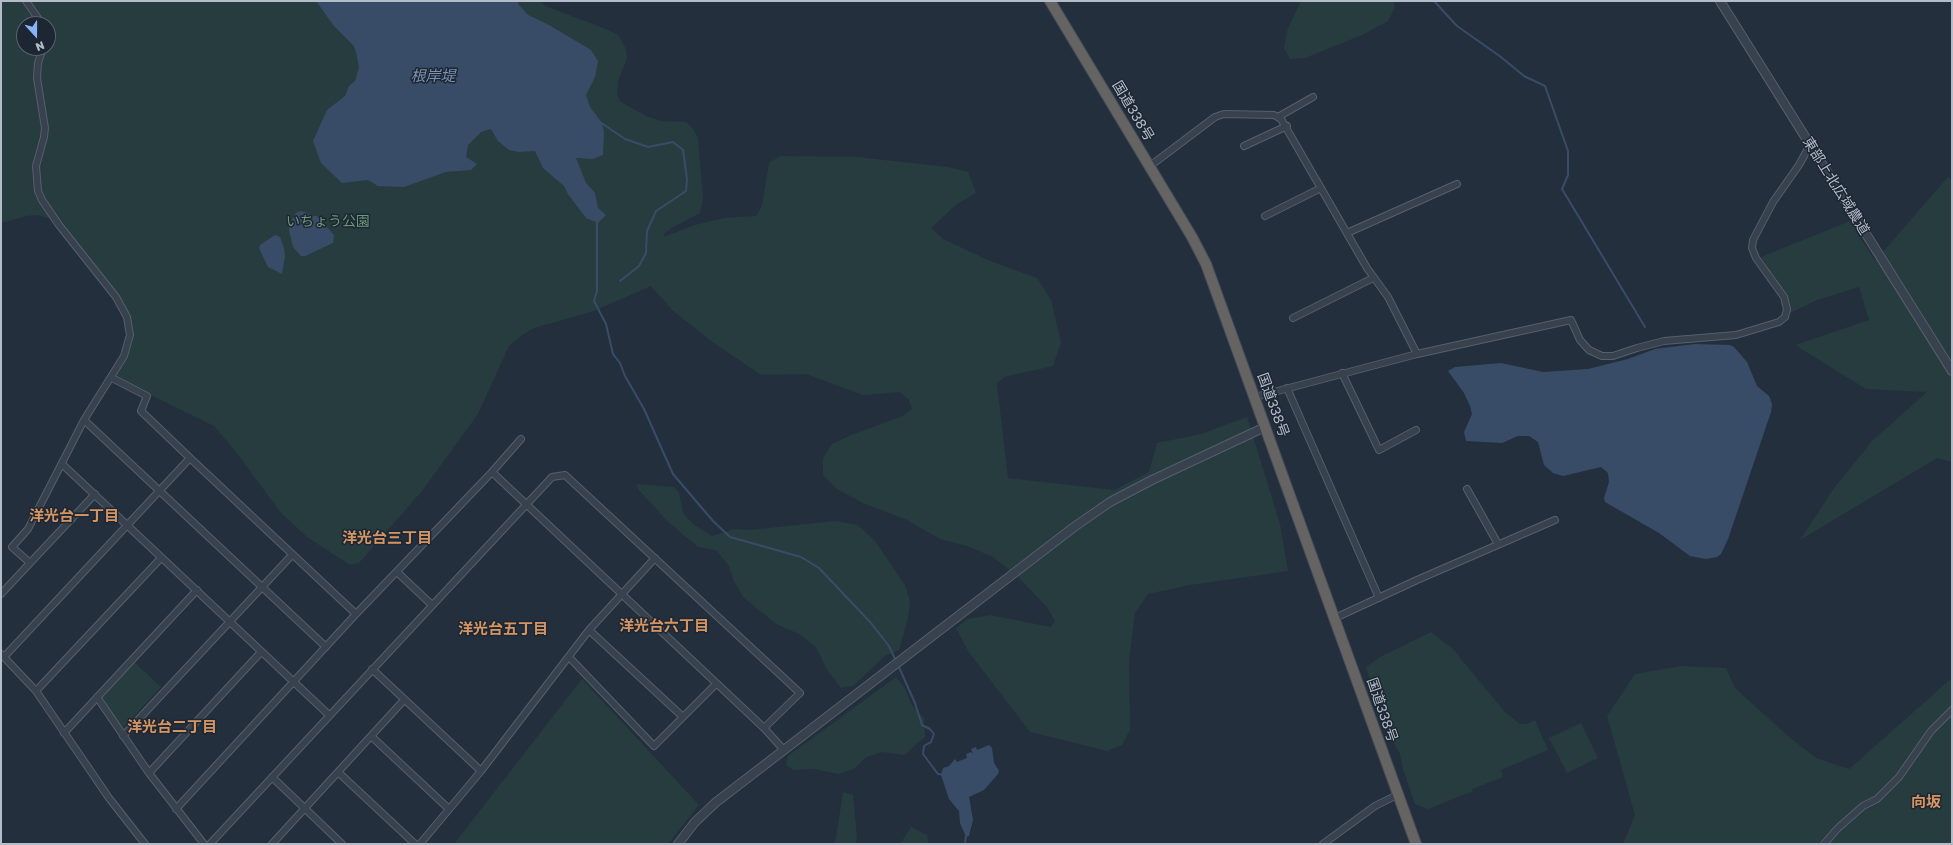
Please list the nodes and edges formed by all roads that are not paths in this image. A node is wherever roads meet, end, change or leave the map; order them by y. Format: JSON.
{"nodes":[{"id":1,"x":26,"y":1,"type":"edge"},
{"id":2,"x":1050,"y":1,"type":"edge"},
{"id":3,"x":1720,"y":1,"type":"edge"},
{"id":4,"x":36,"y":16,"type":"edge"},
{"id":5,"x":40,"y":56,"type":"edge"},
{"id":6,"x":1313,"y":97,"type":"dead end"},
{"id":7,"x":1278,"y":117,"type":"junction"},
{"id":8,"x":1287,"y":126,"type":"junction"},
{"id":9,"x":1810,"y":145,"type":"junction"},
{"id":10,"x":1244,"y":146,"type":"dead end"},
{"id":11,"x":1150,"y":166,"type":"junction"},
{"id":12,"x":1457,"y":184,"type":"dead end"},
{"id":13,"x":1321,"y":188,"type":"junction"},
{"id":14,"x":1265,"y":216,"type":"dead end"},
{"id":15,"x":1347,"y":233,"type":"junction"},
{"id":16,"x":1373,"y":278,"type":"junction"},
{"id":17,"x":1293,"y":318,"type":"dead end"},
{"id":18,"x":1417,"y":354,"type":"junction"},
{"id":19,"x":1952,"y":371,"type":"edge"},
{"id":20,"x":1342,"y":373,"type":"junction"},
{"id":21,"x":112,"y":378,"type":"junction"},
{"id":22,"x":1287,"y":388,"type":"junction"},
{"id":23,"x":1255,"y":397,"type":"junction"},
{"id":24,"x":84,"y":420,"type":"junction"},
{"id":25,"x":1265,"y":427,"type":"junction"},
{"id":26,"x":1416,"y":430,"type":"dead end"},
{"id":27,"x":521,"y":439,"type":"dead end"},
{"id":28,"x":190,"y":458,"type":"junction"},
{"id":29,"x":62,"y":464,"type":"junction"},
{"id":30,"x":492,"y":472,"type":"junction"},
{"id":31,"x":1467,"y":489,"type":"dead end"},
{"id":32,"x":159,"y":490,"type":"junction"},
{"id":33,"x":95,"y":494,"type":"junction"},
{"id":34,"x":526,"y":504,"type":"junction"},
{"id":35,"x":1555,"y":520,"type":"dead end"},
{"id":36,"x":127,"y":524,"type":"junction"},
{"id":37,"x":1498,"y":544,"type":"junction"},
{"id":38,"x":292,"y":555,"type":"junction"},
{"id":39,"x":161,"y":558,"type":"junction"},
{"id":40,"x":655,"y":558,"type":"junction"},
{"id":41,"x":30,"y":563,"type":"junction"},
{"id":42,"x":396,"y":572,"type":"junction"},
{"id":43,"x":262,"y":586,"type":"junction"},
{"id":44,"x":197,"y":590,"type":"junction"},
{"id":45,"x":1,"y":594,"type":"edge"},
{"id":46,"x":622,"y":594,"type":"junction"},
{"id":47,"x":1379,"y":598,"type":"junction"},
{"id":48,"x":432,"y":605,"type":"junction"},
{"id":49,"x":356,"y":614,"type":"junction"},
{"id":50,"x":1335,"y":618,"type":"junction"},
{"id":51,"x":229,"y":621,"type":"junction"},
{"id":52,"x":589,"y":630,"type":"junction"},
{"id":53,"x":326,"y":647,"type":"junction"},
{"id":54,"x":261,"y":652,"type":"junction"},
{"id":55,"x":2,"y":655,"type":"edge"},
{"id":56,"x":569,"y":657,"type":"junction"},
{"id":57,"x":372,"y":669,"type":"junction"},
{"id":58,"x":294,"y":681,"type":"junction"},
{"id":59,"x":716,"y":684,"type":"junction"},
{"id":60,"x":36,"y":690,"type":"junction"},
{"id":61,"x":97,"y":697,"type":"junction"},
{"id":62,"x":404,"y":700,"type":"junction"},
{"id":63,"x":1952,"y":710,"type":"edge"},
{"id":64,"x":329,"y":714,"type":"junction"},
{"id":65,"x":683,"y":717,"type":"junction"},
{"id":66,"x":764,"y":728,"type":"junction"},
{"id":67,"x":64,"y":733,"type":"junction"},
{"id":68,"x":123,"y":736,"type":"junction"},
{"id":69,"x":371,"y":736,"type":"junction"},
{"id":70,"x":783,"y":749,"type":"junction"},
{"id":71,"x":481,"y":771,"type":"junction"},
{"id":72,"x":338,"y":772,"type":"junction"},
{"id":73,"x":149,"y":773,"type":"junction"},
{"id":74,"x":272,"y":777,"type":"junction"},
{"id":75,"x":1397,"y":795,"type":"junction"},
{"id":76,"x":176,"y":809,"type":"junction"},
{"id":77,"x":305,"y":809,"type":"junction"},
{"id":78,"x":449,"y":809,"type":"junction"},
{"id":79,"x":144,"y":844,"type":"edge"},
{"id":80,"x":204,"y":844,"type":"edge"},
{"id":81,"x":210,"y":844,"type":"edge"},
{"id":82,"x":273,"y":844,"type":"edge"},
{"id":83,"x":342,"y":844,"type":"edge"},
{"id":84,"x":415,"y":844,"type":"edge"},
{"id":85,"x":420,"y":844,"type":"edge"},
{"id":86,"x":678,"y":844,"type":"edge"},
{"id":87,"x":1322,"y":844,"type":"edge"},
{"id":88,"x":1416,"y":844,"type":"edge"},
{"id":89,"x":1824,"y":844,"type":"edge"}],
"edges":[{"from":1,"to":4,"type":"street"},
{"from":2,"to":11,"type":"highway","name":"国道338号"},
{"from":3,"to":9,"type":"street","name":"東部上北広域農道"},
{"from":5,"to":21,"type":"street"},
{"from":6,"to":7,"type":"street"},
{"from":7,"to":8,"type":"street"},
{"from":7,"to":11,"type":"street"},
{"from":8,"to":10,"type":"street"},
{"from":8,"to":13,"type":"street"},
{"from":9,"to":18,"type":"street"},
{"from":9,"to":19,"type":"street","name":"東部上北広域農道"},
{"from":11,"to":23,"type":"highway","name":"国道338号"},
{"from":12,"to":15,"type":"street"},
{"from":13,"to":14,"type":"street"},
{"from":13,"to":15,"type":"street"},
{"from":15,"to":16,"type":"street"},
{"from":16,"to":17,"type":"street"},
{"from":16,"to":18,"type":"street"},
{"from":18,"to":20,"type":"street"},
{"from":20,"to":22,"type":"street"},
{"from":20,"to":26,"type":"street"},
{"from":21,"to":24,"type":"street"},
{"from":21,"to":28,"type":"street"},
{"from":22,"to":23,"type":"street"},
{"from":22,"to":47,"type":"street"},
{"from":23,"to":25,"type":"highway","name":"国道338号"},
{"from":24,"to":29,"type":"street"},
{"from":24,"to":32,"type":"street"},
{"from":25,"to":50,"type":"highway","name":"国道338号"},
{"from":25,"to":70,"type":"street"},
{"from":27,"to":30,"type":"street"},
{"from":28,"to":32,"type":"street"},
{"from":28,"to":38,"type":"street"},
{"from":29,"to":33,"type":"street"},
{"from":29,"to":41,"type":"street"},
{"from":30,"to":34,"type":"street"},
{"from":30,"to":42,"type":"street"},
{"from":31,"to":37,"type":"street"},
{"from":32,"to":36,"type":"street"},
{"from":32,"to":43,"type":"street"},
{"from":33,"to":36,"type":"street"},
{"from":33,"to":41,"type":"street"},
{"from":34,"to":40,"type":"street"},
{"from":34,"to":46,"type":"street"},
{"from":34,"to":48,"type":"street"},
{"from":35,"to":37,"type":"street"},
{"from":36,"to":39,"type":"street"},
{"from":36,"to":55,"type":"street"},
{"from":37,"to":47,"type":"street"},
{"from":38,"to":43,"type":"street"},
{"from":38,"to":49,"type":"street"},
{"from":39,"to":44,"type":"street"},
{"from":39,"to":60,"type":"street"},
{"from":40,"to":46,"type":"street"},
{"from":40,"to":66,"type":"street"},
{"from":41,"to":45,"type":"street"},
{"from":42,"to":48,"type":"street"},
{"from":42,"to":49,"type":"street"},
{"from":43,"to":51,"type":"street"},
{"from":43,"to":53,"type":"street"},
{"from":44,"to":51,"type":"street"},
{"from":44,"to":61,"type":"street"},
{"from":46,"to":52,"type":"street"},
{"from":46,"to":59,"type":"street"},
{"from":47,"to":50,"type":"street"},
{"from":48,"to":57,"type":"street"},
{"from":49,"to":53,"type":"street"},
{"from":50,"to":75,"type":"highway","name":"国道338号"},
{"from":51,"to":54,"type":"street"},
{"from":51,"to":68,"type":"street"},
{"from":52,"to":56,"type":"street"},
{"from":52,"to":65,"type":"street"},
{"from":53,"to":58,"type":"street"},
{"from":54,"to":58,"type":"street"},
{"from":54,"to":73,"type":"street"},
{"from":55,"to":60,"type":"street"},
{"from":56,"to":65,"type":"street"},
{"from":56,"to":71,"type":"street"},
{"from":57,"to":62,"type":"street"},
{"from":57,"to":64,"type":"street"},
{"from":58,"to":64,"type":"street"},
{"from":58,"to":76,"type":"street"},
{"from":59,"to":65,"type":"street"},
{"from":59,"to":66,"type":"street"},
{"from":60,"to":67,"type":"street"},
{"from":61,"to":67,"type":"street"},
{"from":61,"to":68,"type":"street"},
{"from":62,"to":69,"type":"street"},
{"from":62,"to":71,"type":"street"},
{"from":63,"to":89,"type":"street"},
{"from":64,"to":74,"type":"street"},
{"from":66,"to":70,"type":"street"},
{"from":67,"to":79,"type":"street"},
{"from":68,"to":73,"type":"street"},
{"from":69,"to":72,"type":"street"},
{"from":69,"to":78,"type":"street"},
{"from":70,"to":86,"type":"street"},
{"from":71,"to":78,"type":"street"},
{"from":72,"to":77,"type":"street"},
{"from":72,"to":84,"type":"street"},
{"from":73,"to":76,"type":"street"},
{"from":74,"to":77,"type":"street"},
{"from":74,"to":81,"type":"street"},
{"from":75,"to":87,"type":"street"},
{"from":75,"to":88,"type":"highway","name":"国道338号"},
{"from":76,"to":80,"type":"street"},
{"from":77,"to":82,"type":"street"},
{"from":77,"to":83,"type":"street"},
{"from":78,"to":85,"type":"street"}]}
